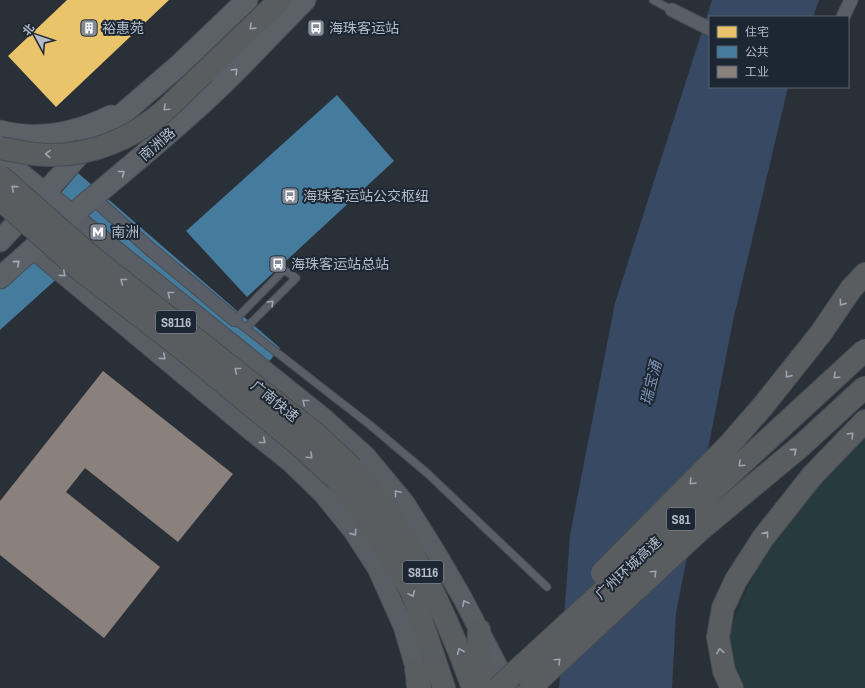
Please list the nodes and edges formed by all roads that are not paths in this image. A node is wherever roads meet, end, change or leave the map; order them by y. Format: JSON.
{"nodes":[{"id":1,"x":247,"y":0,"type":"edge"},
{"id":2,"x":280,"y":0,"type":"edge"},
{"id":3,"x":305,"y":0,"type":"edge"},
{"id":4,"x":653,"y":0,"type":"edge"},
{"id":5,"x":851,"y":0,"type":"edge"},
{"id":6,"x":672,"y":10,"type":"joint"},
{"id":7,"x":843,"y":16,"type":"edge"},
{"id":8,"x":709,"y":28,"type":"edge"},
{"id":9,"x":178,"y":66,"type":"junction"},
{"id":10,"x":208,"y":98,"type":"junction"},
{"id":11,"x":130,"y":108,"type":"junction"},
{"id":12,"x":0,"y":131,"type":"edge"},
{"id":13,"x":0,"y":148,"type":"edge"},
{"id":14,"x":0,"y":157,"type":"edge"},
{"id":15,"x":0,"y":176,"type":"edge"},
{"id":16,"x":44,"y":193,"type":"junction"},
{"id":17,"x":92,"y":197,"type":"junction"},
{"id":18,"x":0,"y":199,"type":"edge"},
{"id":19,"x":71,"y":215,"type":"junction"},
{"id":20,"x":4,"y":226,"type":"edge"},
{"id":21,"x":34,"y":249,"type":"junction"},
{"id":22,"x":865,"y":274,"type":"edge"},
{"id":23,"x":0,"y":278,"type":"edge"},
{"id":24,"x":235,"y":320,"type":"junction"},
{"id":25,"x":246,"y":328,"type":"junction"},
{"id":26,"x":865,"y":350,"type":"edge"},
{"id":27,"x":865,"y":387,"type":"edge"},
{"id":28,"x":865,"y":421,"type":"edge"},
{"id":29,"x":344,"y":474,"type":"junction"},
{"id":30,"x":547,"y":588,"type":"dead end"},
{"id":31,"x":479,"y":630,"type":"junction"},
{"id":32,"x":417,"y":682,"type":"edge"},
{"id":33,"x":444,"y":688,"type":"edge"},
{"id":34,"x":473,"y":688,"type":"edge"},
{"id":35,"x":489,"y":688,"type":"edge"},
{"id":36,"x":498,"y":688,"type":"edge"},
{"id":37,"x":508,"y":688,"type":"edge"},
{"id":38,"x":530,"y":688,"type":"edge"},
{"id":39,"x":732,"y":688,"type":"edge"}],
"edges":[{"from":1,"to":9,"type":"main road"},
{"from":2,"to":13,"type":"highway","one_way":true,"bridge":true},
{"from":10,"to":3,"type":"main road","name":"南洲路","one_way":true},
{"from":4,"to":6,"type":"lane"},
{"from":5,"to":7,"type":"street"},
{"from":6,"to":8,"type":"street"},
{"from":9,"to":10,"type":"main road"},
{"from":9,"to":11,"type":"main road"},
{"from":17,"to":10,"type":"main road","name":"南洲路","one_way":true},
{"from":11,"to":12,"type":"main road"},
{"from":11,"to":16,"type":"main road"},
{"from":14,"to":16,"type":"main road"},
{"from":29,"to":15,"type":"highway","name":"广南快速","number":"S8116","one_way":true,"bridge":true},
{"from":16,"to":19,"type":"main road"},
{"from":16,"to":20,"type":"main road"},
{"from":17,"to":19,"type":"main road","name":"南洲路"},
{"from":17,"to":24,"type":"street"},
{"from":18,"to":29,"type":"highway","name":"广南快速","number":"S8116","one_way":true,"bridge":true},
{"from":19,"to":21,"type":"main road","name":"南洲路"},
{"from":31,"to":19,"type":"main road","one_way":true},
{"from":20,"to":21,"type":"main road"},
{"from":23,"to":21,"type":"main road","name":"南洲路","one_way":true},
{"from":21,"to":32,"type":"main road","one_way":true},
{"from":22,"to":35,"type":"highway","one_way":true,"bridge":true},
{"from":24,"to":25,"type":"lane"},
{"from":25,"to":24,"type":"lane","one_way":true},
{"from":25,"to":30,"type":"lane"},
{"from":26,"to":36,"type":"highway","name":"广州环城高速","number":"S81","one_way":true,"bridge":true},
{"from":38,"to":27,"type":"highway","name":"广州环城高速","number":"S81","one_way":true,"bridge":true},
{"from":39,"to":28,"type":"highway","one_way":true},
{"from":29,"to":33,"type":"highway","name":"广南快速","number":"S8116","one_way":true},
{"from":34,"to":29,"type":"highway","name":"广南快速","number":"S8116","one_way":true},
{"from":31,"to":35,"type":"highway"},
{"from":31,"to":37,"type":"main road"}]}
